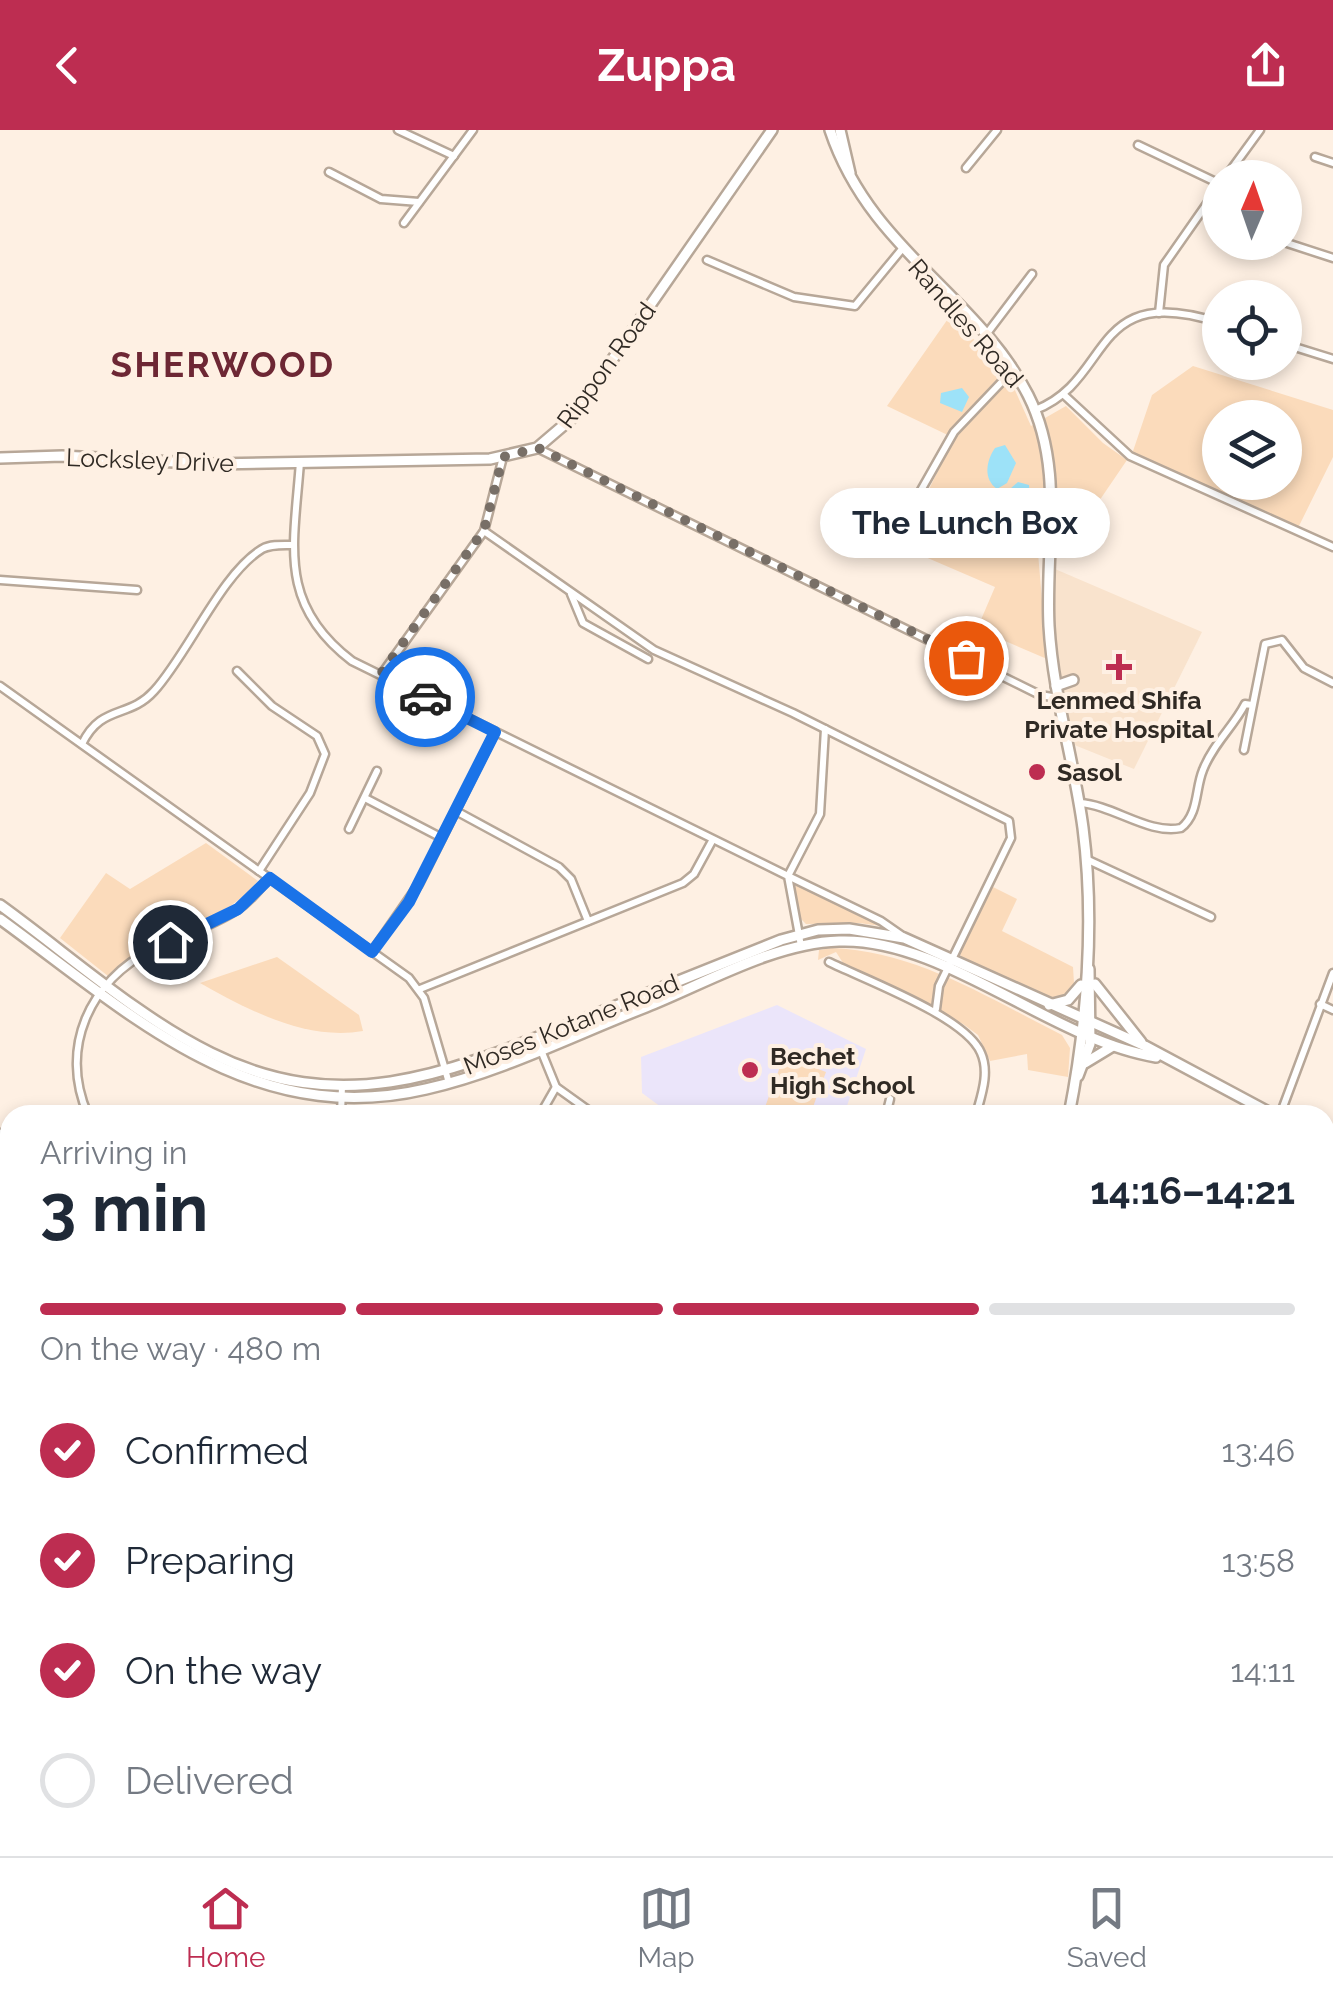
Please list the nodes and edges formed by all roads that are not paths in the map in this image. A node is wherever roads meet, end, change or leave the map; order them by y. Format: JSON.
{"nodes":[{"id":1,"x":398,"y":130,"type":"edge"},
{"id":2,"x":473,"y":130,"type":"edge"},
{"id":3,"x":772,"y":130,"type":"edge"},
{"id":4,"x":830,"y":130,"type":"edge"},
{"id":5,"x":840,"y":130,"type":"edge"},
{"id":6,"x":998,"y":130,"type":"edge"},
{"id":7,"x":1260,"y":130,"type":"edge"},
{"id":8,"x":1138,"y":145,"type":"dead end"},
{"id":9,"x":454,"y":156,"type":"junction"},
{"id":10,"x":1315,"y":156,"type":"dead end"},
{"id":11,"x":1238,"y":160,"type":"edge"},
{"id":12,"x":1333,"y":162,"type":"edge"},
{"id":13,"x":966,"y":168,"type":"dead end"},
{"id":14,"x":328,"y":172,"type":"dead end"},
{"id":15,"x":1202,"y":175,"type":"edge"},
{"id":16,"x":850,"y":176,"type":"junction"},
{"id":17,"x":420,"y":202,"type":"junction"},
{"id":18,"x":1202,"y":210,"type":"edge"},
{"id":19,"x":404,"y":223,"type":"dead end"},
{"id":20,"x":1302,"y":248,"type":"edge"},
{"id":21,"x":902,"y":249,"type":"junction"},
{"id":22,"x":1333,"y":258,"type":"edge"},
{"id":23,"x":708,"y":260,"type":"dead end"},
{"id":24,"x":1032,"y":274,"type":"dead end"},
{"id":25,"x":1159,"y":313,"type":"junction"},
{"id":26,"x":1202,"y":320,"type":"edge"},
{"id":27,"x":985,"y":337,"type":"junction"},
{"id":28,"x":1302,"y":349,"type":"edge"},
{"id":29,"x":1333,"y":359,"type":"edge"},
{"id":30,"x":1012,"y":371,"type":"junction"},
{"id":31,"x":1063,"y":394,"type":"junction"},
{"id":32,"x":1035,"y":410,"type":"junction"},
{"id":33,"x":538,"y":448,"type":"junction"},
{"id":34,"x":503,"y":457,"type":"junction"},
{"id":35,"x":0,"y":458,"type":"edge"},
{"id":36,"x":300,"y":461,"type":"junction"},
{"id":37,"x":920,"y":492,"type":"dead end"},
{"id":38,"x":484,"y":530,"type":"junction"},
{"id":39,"x":293,"y":545,"type":"junction"},
{"id":40,"x":1333,"y":547,"type":"edge"},
{"id":41,"x":0,"y":580,"type":"edge"},
{"id":42,"x":137,"y":590,"type":"dead end"},
{"id":43,"x":570,"y":593,"type":"junction"},
{"id":44,"x":648,"y":660,"type":"dead end"},
{"id":45,"x":237,"y":671,"type":"dead end"},
{"id":46,"x":380,"y":675,"type":"junction"},
{"id":47,"x":1073,"y":680,"type":"dead end"},
{"id":48,"x":1333,"y":683,"type":"edge"},
{"id":49,"x":0,"y":686,"type":"edge"},
{"id":50,"x":1056,"y":686,"type":"junction"},
{"id":51,"x":1058,"y":698,"type":"junction"},
{"id":52,"x":1252,"y":706,"type":"junction"},
{"id":53,"x":825,"y":728,"type":"junction"},
{"id":54,"x":495,"y":732,"type":"junction"},
{"id":55,"x":82,"y":744,"type":"junction"},
{"id":56,"x":1244,"y":750,"type":"dead end"},
{"id":57,"x":377,"y":771,"type":"dead end"},
{"id":58,"x":365,"y":798,"type":"junction"},
{"id":59,"x":1078,"y":803,"type":"junction"},
{"id":60,"x":456,"y":811,"type":"junction"},
{"id":61,"x":349,"y":828,"type":"dead end"},
{"id":62,"x":442,"y":838,"type":"junction"},
{"id":63,"x":712,"y":841,"type":"junction"},
{"id":64,"x":1086,"y":859,"type":"junction"},
{"id":65,"x":260,"y":871,"type":"junction"},
{"id":66,"x":788,"y":876,"type":"junction"},
{"id":67,"x":270,"y":878,"type":"junction"},
{"id":68,"x":0,"y":905,"type":"edge"},
{"id":69,"x":1211,"y":917,"type":"dead end"},
{"id":70,"x":0,"y":919,"type":"edge"},
{"id":71,"x":588,"y":922,"type":"junction"},
{"id":72,"x":798,"y":935,"type":"junction"},
{"id":73,"x":904,"y":938,"type":"junction"},
{"id":74,"x":40,"y":941,"type":"junction"},
{"id":75,"x":801,"y":946,"type":"junction"},
{"id":76,"x":372,"y":952,"type":"junction"},
{"id":77,"x":830,"y":962,"type":"dead end"},
{"id":78,"x":949,"y":965,"type":"junction"},
{"id":79,"x":1333,"y":973,"type":"edge"},
{"id":80,"x":1088,"y":978,"type":"junction"},
{"id":81,"x":104,"y":987,"type":"junction"},
{"id":82,"x":420,"y":989,"type":"junction"},
{"id":83,"x":1320,"y":1004,"type":"junction"},
{"id":84,"x":1046,"y":1005,"type":"junction"},
{"id":85,"x":936,"y":1009,"type":"junction"},
{"id":86,"x":1333,"y":1010,"type":"edge"},
{"id":87,"x":1080,"y":1019,"type":"junction"},
{"id":88,"x":1092,"y":1024,"type":"junction"},
{"id":89,"x":1080,"y":1031,"type":"junction"},
{"id":90,"x":1091,"y":1036,"type":"junction"},
{"id":91,"x":538,"y":1043,"type":"junction"},
{"id":92,"x":1116,"y":1045,"type":"junction"},
{"id":93,"x":1144,"y":1046,"type":"junction"},
{"id":94,"x":1159,"y":1058,"type":"junction"},
{"id":95,"x":1085,"y":1064,"type":"junction"},
{"id":96,"x":448,"y":1078,"type":"junction"},
{"id":97,"x":1076,"y":1080,"type":"junction"},
{"id":98,"x":556,"y":1086,"type":"junction"},
{"id":99,"x":342,"y":1092,"type":"junction"},
{"id":100,"x":890,"y":1099,"type":"dead end"},
{"id":101,"x":85,"y":1105,"type":"edge"},
{"id":102,"x":341,"y":1105,"type":"edge"},
{"id":103,"x":546,"y":1105,"type":"edge"},
{"id":104,"x":582,"y":1105,"type":"edge"},
{"id":105,"x":888,"y":1105,"type":"edge"},
{"id":106,"x":978,"y":1105,"type":"edge"},
{"id":107,"x":1071,"y":1105,"type":"edge"},
{"id":108,"x":1256,"y":1105,"type":"edge"},
{"id":109,"x":1281,"y":1105,"type":"edge"}],
"edges":[{"from":1,"to":9,"type":"street"},
{"from":2,"to":9,"type":"street"},
{"from":3,"to":33,"type":"street","name":"Rippon Road"},
{"from":4,"to":16,"type":"street","name":"Randles Road"},
{"from":5,"to":16,"type":"street","name":"Randles Road"},
{"from":6,"to":13,"type":"street"},
{"from":7,"to":11,"type":"street"},
{"from":8,"to":15,"type":"street"},
{"from":9,"to":17,"type":"street"},
{"from":10,"to":12,"type":"street"},
{"from":14,"to":17,"type":"street"},
{"from":16,"to":21,"type":"street","name":"Randles Road"},
{"from":17,"to":19,"type":"street"},
{"from":18,"to":25,"type":"street"},
{"from":20,"to":22,"type":"street"},
{"from":21,"to":23,"type":"street"},
{"from":21,"to":27,"type":"street","name":"Randles Road"},
{"from":24,"to":27,"type":"street"},
{"from":25,"to":26,"type":"street"},
{"from":25,"to":31,"type":"street"},
{"from":27,"to":30,"type":"street","name":"Randles Road"},
{"from":28,"to":29,"type":"street"},
{"from":30,"to":32,"type":"street","name":"Randles Road"},
{"from":30,"to":37,"type":"street"},
{"from":31,"to":32,"type":"street"},
{"from":31,"to":40,"type":"street"},
{"from":32,"to":50,"type":"street","name":"Randles Road"},
{"from":33,"to":34,"type":"street","name":"Rippon Road"},
{"from":33,"to":51,"type":"street"},
{"from":34,"to":36,"type":"street","name":"Rippon Road"},
{"from":34,"to":38,"type":"street"},
{"from":35,"to":36,"type":"street","name":"Locksley Drive"},
{"from":36,"to":39,"type":"street"},
{"from":38,"to":43,"type":"street"},
{"from":38,"to":46,"type":"street"},
{"from":39,"to":46,"type":"street"},
{"from":39,"to":55,"type":"street"},
{"from":41,"to":42,"type":"street"},
{"from":43,"to":44,"type":"street"},
{"from":43,"to":53,"type":"street"},
{"from":45,"to":65,"type":"street"},
{"from":46,"to":54,"type":"street"},
{"from":47,"to":50,"type":"street"},
{"from":48,"to":52,"type":"street"},
{"from":49,"to":55,"type":"street"},
{"from":50,"to":51,"type":"street","name":"Randles Road"},
{"from":51,"to":59,"type":"street","name":"Randles Road"},
{"from":52,"to":56,"type":"street"},
{"from":52,"to":59,"type":"street"},
{"from":53,"to":66,"type":"street"},
{"from":53,"to":78,"type":"street"},
{"from":54,"to":60,"type":"street"},
{"from":54,"to":63,"type":"street"},
{"from":55,"to":65,"type":"street"},
{"from":57,"to":58,"type":"street"},
{"from":58,"to":61,"type":"street"},
{"from":58,"to":62,"type":"street"},
{"from":59,"to":64,"type":"street","name":"Randles Road"},
{"from":60,"to":62,"type":"street"},
{"from":60,"to":71,"type":"street"},
{"from":62,"to":76,"type":"street"},
{"from":63,"to":66,"type":"street"},
{"from":63,"to":71,"type":"street"},
{"from":64,"to":69,"type":"street"},
{"from":64,"to":80,"type":"street","name":"Randles Road"},
{"from":65,"to":67,"type":"street"},
{"from":66,"to":72,"type":"street"},
{"from":66,"to":73,"type":"street"},
{"from":67,"to":76,"type":"street"},
{"from":67,"to":81,"type":"street"},
{"from":68,"to":74,"type":"street","name":"Moses Kotane Road"},
{"from":70,"to":74,"type":"street","name":"Moses Kotane Road"},
{"from":71,"to":82,"type":"street"},
{"from":72,"to":73,"type":"street","name":"Moses Kotane Road"},
{"from":72,"to":75,"type":"street"},
{"from":72,"to":91,"type":"street","name":"Moses Kotane Road"},
{"from":73,"to":78,"type":"street","name":"Moses Kotane Road"},
{"from":74,"to":81,"type":"street","name":"Moses Kotane Road"},
{"from":75,"to":78,"type":"street","name":"Moses Kotane Road"},
{"from":75,"to":91,"type":"street","name":"Moses Kotane Road"},
{"from":76,"to":82,"type":"street"},
{"from":77,"to":85,"type":"street"},
{"from":78,"to":84,"type":"street","name":"Moses Kotane Road"},
{"from":78,"to":85,"type":"street"},
{"from":78,"to":89,"type":"street","name":"Moses Kotane Road"},
{"from":79,"to":83,"type":"street"},
{"from":80,"to":84,"type":"street"},
{"from":80,"to":87,"type":"street","name":"Randles Road"},
{"from":80,"to":88,"type":"street","name":"Randles Road"},
{"from":80,"to":93,"type":"street"},
{"from":81,"to":99,"type":"street","name":"Moses Kotane Road"},
{"from":81,"to":101,"type":"street"},
{"from":82,"to":96,"type":"street"},
{"from":83,"to":86,"type":"street"},
{"from":83,"to":109,"type":"street"},
{"from":84,"to":87,"type":"street","name":"Moses Kotane Road"},
{"from":85,"to":106,"type":"street"},
{"from":87,"to":88,"type":"street","name":"Moses Kotane Road"},
{"from":87,"to":89,"type":"street","name":"Randles Road"},
{"from":88,"to":90,"type":"street","name":"Randles Road"},
{"from":88,"to":93,"type":"street","name":"Moses Kotane Road"},
{"from":89,"to":90,"type":"street","name":"Moses Kotane Road"},
{"from":89,"to":97,"type":"street","name":"Randles Road"},
{"from":90,"to":92,"type":"street","name":"Moses Kotane Road"},
{"from":90,"to":95,"type":"street","name":"Randles Road"},
{"from":91,"to":96,"type":"street","name":"Moses Kotane Road"},
{"from":91,"to":98,"type":"street"},
{"from":92,"to":94,"type":"street","name":"Moses Kotane Road"},
{"from":92,"to":95,"type":"street"},
{"from":93,"to":94,"type":"street","name":"Moses Kotane Road"},
{"from":94,"to":108,"type":"street","name":"Moses Kotane Road"},
{"from":95,"to":97,"type":"street","name":"Randles Road"},
{"from":96,"to":99,"type":"street","name":"Moses Kotane Road"},
{"from":97,"to":107,"type":"street","name":"Randles Road"},
{"from":98,"to":103,"type":"street"},
{"from":98,"to":104,"type":"street"},
{"from":99,"to":102,"type":"street"},
{"from":100,"to":105,"type":"street"}]}
